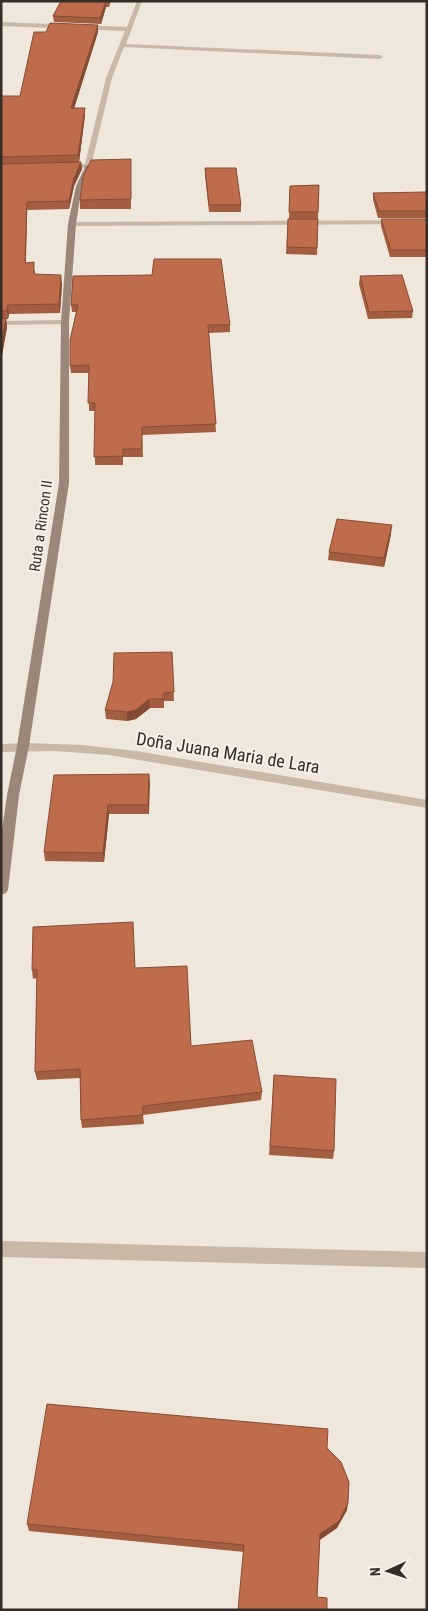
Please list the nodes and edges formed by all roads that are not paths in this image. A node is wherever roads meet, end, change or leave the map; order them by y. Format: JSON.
{"nodes":[{"id":1,"x":140,"y":1,"type":"edge"},
{"id":2,"x":1,"y":24,"type":"edge"},
{"id":3,"x":128,"y":29,"type":"junction"},
{"id":4,"x":122,"y":45,"type":"junction"},
{"id":5,"x":380,"y":57,"type":"dead end"},
{"id":6,"x":88,"y":166,"type":"junction"},
{"id":7,"x":59,"y":167,"type":"edge"},
{"id":8,"x":427,"y":222,"type":"edge"},
{"id":9,"x":72,"y":224,"type":"junction"},
{"id":10,"x":65,"y":322,"type":"junction"},
{"id":11,"x":1,"y":323,"type":"edge"},
{"id":12,"x":23,"y":746,"type":"junction"},
{"id":13,"x":1,"y":748,"type":"edge"},
{"id":14,"x":427,"y":804,"type":"edge"},
{"id":15,"x":1,"y":890,"type":"edge"},
{"id":16,"x":1,"y":1250,"type":"edge"},
{"id":17,"x":427,"y":1260,"type":"edge"}],
"edges":[{"from":1,"to":3,"type":"street"},
{"from":2,"to":3,"type":"street"},
{"from":3,"to":4,"type":"street"},
{"from":4,"to":5,"type":"street"},
{"from":4,"to":6,"type":"street"},
{"from":6,"to":7,"type":"street"},
{"from":6,"to":9,"type":"street","name":"Ruta a Rincon II"},
{"from":8,"to":9,"type":"street"},
{"from":9,"to":10,"type":"street","name":"Ruta a Rincon II"},
{"from":10,"to":11,"type":"street"},
{"from":10,"to":12,"type":"street","name":"Ruta a Rincon II"},
{"from":12,"to":13,"type":"street","name":"Doña Juana Maria de Lara"},
{"from":12,"to":14,"type":"street","name":"Doña Juana Maria de Lara"},
{"from":12,"to":15,"type":"street","name":"Ruta a Rincon II"},
{"from":16,"to":17,"type":"street"}]}
